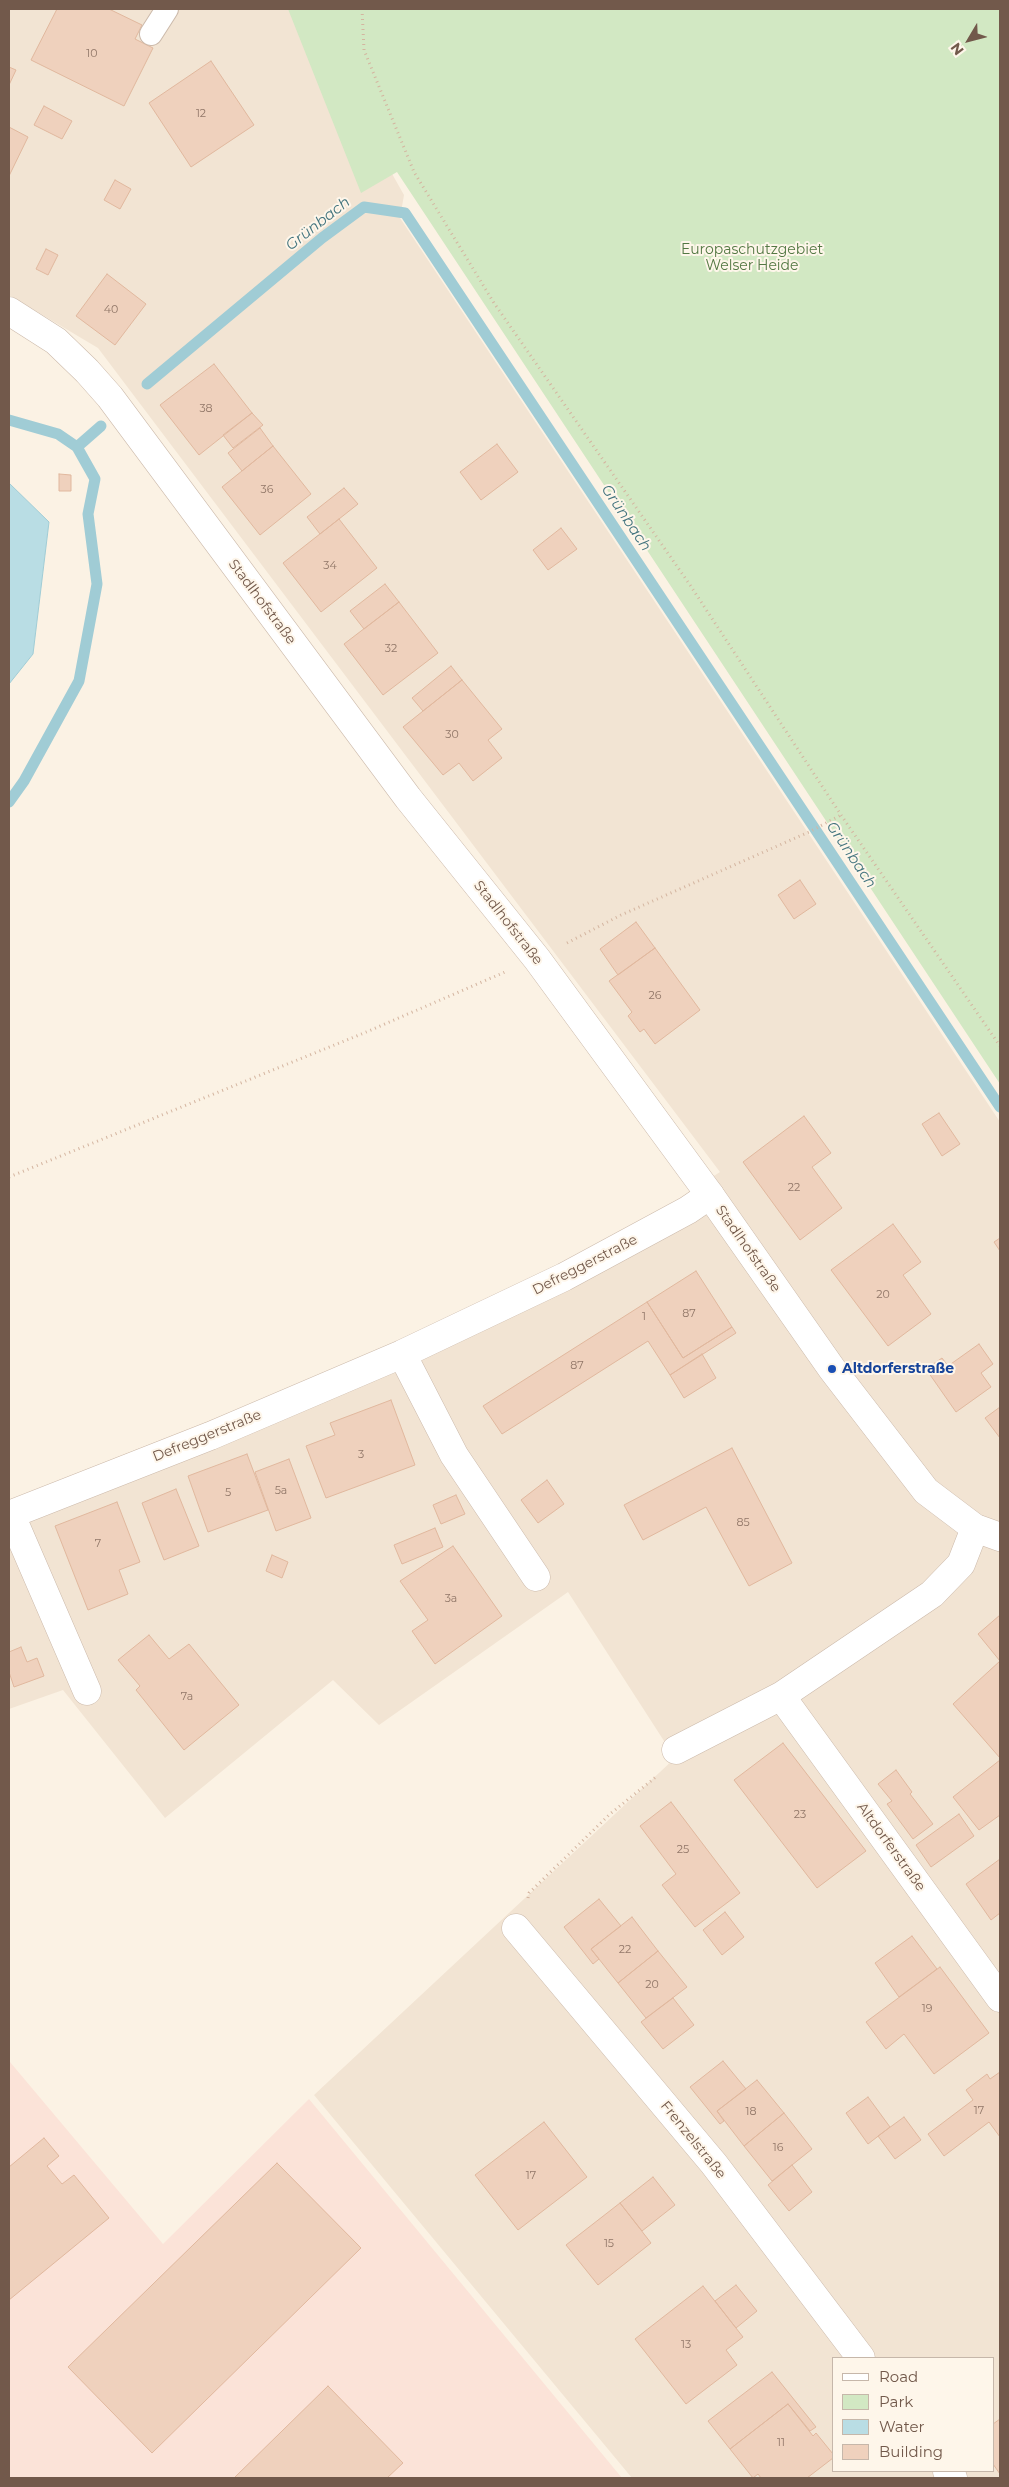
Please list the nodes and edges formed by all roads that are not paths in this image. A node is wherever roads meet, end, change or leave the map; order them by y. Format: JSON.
{"nodes":[{"id":1,"x":168,"y":9,"type":"edge"},
{"id":2,"x":151,"y":34,"type":"dead end"},
{"id":3,"x":9,"y":311,"type":"edge"},
{"id":4,"x":710,"y":1195,"type":"junction"},
{"id":5,"x":402,"y":1354,"type":"junction"},
{"id":6,"x":10,"y":1515,"type":"edge"},
{"id":7,"x":975,"y":1528,"type":"junction"},
{"id":8,"x":1000,"y":1538,"type":"edge"},
{"id":9,"x":536,"y":1577,"type":"dead end"},
{"id":10,"x":87,"y":1691,"type":"dead end"},
{"id":11,"x":781,"y":1696,"type":"junction"},
{"id":12,"x":676,"y":1750,"type":"road end"},
{"id":13,"x":516,"y":1928,"type":"road end"},
{"id":14,"x":1000,"y":1998,"type":"edge"},
{"id":15,"x":860,"y":2357,"type":"edge"}],
"edges":[{"from":1,"to":2,"type":"lane"},
{"from":3,"to":4,"type":"street","name":"Stadlhofstraße"},
{"from":4,"to":5,"type":"street","name":"Defreggerstraße"},
{"from":4,"to":7,"type":"street","name":"Stadlhofstraße"},
{"from":5,"to":6,"type":"street","name":"Defreggerstraße"},
{"from":5,"to":9,"type":"street"},
{"from":6,"to":10,"type":"street","name":"Defreggerstraße"},
{"from":7,"to":8,"type":"street","name":"Stadlhofstraße"},
{"from":7,"to":11,"type":"street"},
{"from":11,"to":12,"type":"street"},
{"from":11,"to":14,"type":"street","name":"Altdorferstraße"},
{"from":13,"to":15,"type":"street","name":"Frenzelstraße"}]}
